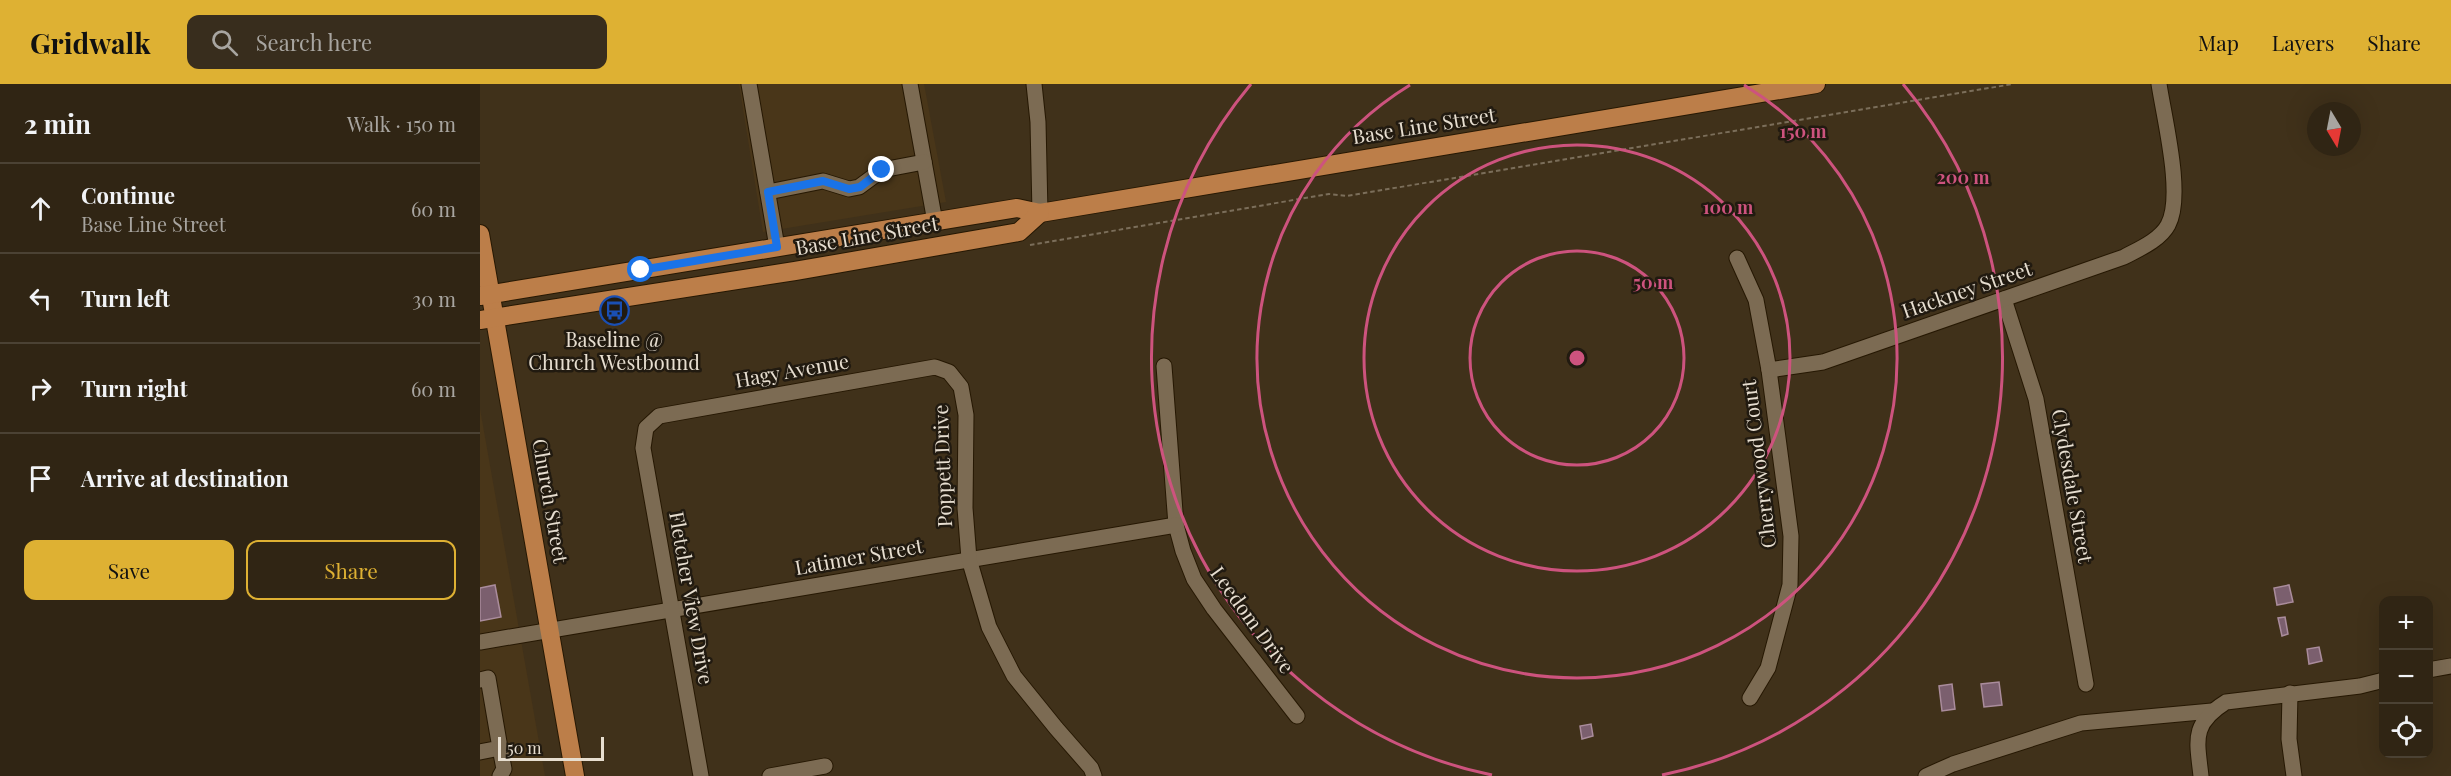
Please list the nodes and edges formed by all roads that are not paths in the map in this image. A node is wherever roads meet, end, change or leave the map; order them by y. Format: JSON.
{"nodes":[{"id":1,"x":749,"y":84,"type":"edge"},
{"id":2,"x":910,"y":84,"type":"edge"},
{"id":3,"x":1034,"y":84,"type":"edge"},
{"id":4,"x":1816,"y":84,"type":"edge"},
{"id":5,"x":2159,"y":84,"type":"edge"},
{"id":6,"x":924,"y":162,"type":"junction"},
{"id":7,"x":768,"y":192,"type":"junction"},
{"id":8,"x":1040,"y":213,"type":"junction"},
{"id":9,"x":935,"y":222,"type":"junction"},
{"id":10,"x":480,"y":234,"type":"edge"},
{"id":11,"x":777,"y":247,"type":"junction"},
{"id":12,"x":1737,"y":258,"type":"dead end"},
{"id":13,"x":677,"y":290,"type":"junction"},
{"id":14,"x":485,"y":295,"type":"edge"},
{"id":15,"x":2004,"y":299,"type":"junction"},
{"id":16,"x":487,"y":319,"type":"edge"},
{"id":17,"x":1164,"y":366,"type":"dead end"},
{"id":18,"x":1769,"y":370,"type":"junction"},
{"id":19,"x":949,"y":372,"type":"joint"},
{"id":20,"x":646,"y":428,"type":"joint"},
{"id":21,"x":1176,"y":525,"type":"junction"},
{"id":22,"x":969,"y":559,"type":"junction"},
{"id":23,"x":673,"y":609,"type":"junction"},
{"id":24,"x":550,"y":630,"type":"junction"},
{"id":25,"x":480,"y":642,"type":"edge"},
{"id":26,"x":2451,"y":666,"type":"edge"},
{"id":27,"x":2433,"y":669,"type":"edge"},
{"id":28,"x":480,"y":680,"type":"edge"},
{"id":29,"x":2379,"y":681,"type":"edge"},
{"id":30,"x":2086,"y":684,"type":"dead end"},
{"id":31,"x":2290,"y":693,"type":"junction"},
{"id":32,"x":1750,"y":698,"type":"dead end"},
{"id":33,"x":2212,"y":711,"type":"junction"},
{"id":34,"x":1297,"y":716,"type":"dead end"},
{"id":35,"x":500,"y":748,"type":"junction"},
{"id":36,"x":480,"y":752,"type":"edge"},
{"id":37,"x":825,"y":766,"type":"dead end"},
{"id":38,"x":500,"y":776,"type":"edge"},
{"id":39,"x":575,"y":776,"type":"edge"},
{"id":40,"x":701,"y":776,"type":"edge"},
{"id":41,"x":770,"y":776,"type":"edge"},
{"id":42,"x":1094,"y":776,"type":"edge"},
{"id":43,"x":1926,"y":776,"type":"edge"},
{"id":44,"x":2201,"y":776,"type":"edge"},
{"id":45,"x":2294,"y":776,"type":"edge"}],
"edges":[{"from":1,"to":7,"type":"street"},
{"from":2,"to":6,"type":"street"},
{"from":3,"to":8,"type":"street"},
{"from":4,"to":8,"type":"main road","name":"Base Line Street"},
{"from":5,"to":15,"type":"street","name":"Hackney Street"},
{"from":6,"to":7,"type":"street"},
{"from":6,"to":9,"type":"street"},
{"from":7,"to":11,"type":"street"},
{"from":8,"to":9,"type":"main road","name":"Base Line Street"},
{"from":8,"to":13,"type":"main road","name":"Base Line Street"},
{"from":9,"to":11,"type":"main road","name":"Base Line Street"},
{"from":10,"to":14,"type":"main road","name":"Church Street"},
{"from":11,"to":13,"type":"main road"},
{"from":11,"to":14,"type":"main road","name":"Base Line Street"},
{"from":12,"to":18,"type":"street","name":"Cherrywood Court"},
{"from":13,"to":16,"type":"main road","name":"Base Line Street"},
{"from":14,"to":16,"type":"main road","name":"Church Street"},
{"from":15,"to":18,"type":"street","name":"Hackney Street"},
{"from":15,"to":30,"type":"street","name":"Clydesdale Street"},
{"from":16,"to":24,"type":"main road","name":"Church Street"},
{"from":17,"to":21,"type":"street","name":"Leedom Drive"},
{"from":18,"to":32,"type":"street","name":"Cherrywood Court"},
{"from":19,"to":20,"type":"street","name":"Hagy Avenue"},
{"from":19,"to":22,"type":"street","name":"Poppett Drive"},
{"from":20,"to":23,"type":"street","name":"Fletcher View Drive"},
{"from":21,"to":22,"type":"street","name":"Latimer Street"},
{"from":21,"to":34,"type":"street","name":"Leedom Drive"},
{"from":22,"to":23,"type":"street","name":"Latimer Street"},
{"from":22,"to":42,"type":"street","name":"Poppett Drive"},
{"from":23,"to":24,"type":"street","name":"Latimer Street"},
{"from":23,"to":40,"type":"street","name":"Fletcher View Drive"},
{"from":24,"to":25,"type":"street","name":"Latimer Street"},
{"from":24,"to":39,"type":"main road","name":"Church Street"},
{"from":26,"to":27,"type":"street"},
{"from":28,"to":35,"type":"street"},
{"from":29,"to":31,"type":"street"},
{"from":31,"to":33,"type":"street"},
{"from":31,"to":45,"type":"street"},
{"from":33,"to":43,"type":"street"},
{"from":33,"to":44,"type":"street"},
{"from":35,"to":36,"type":"street"},
{"from":35,"to":38,"type":"street"},
{"from":37,"to":41,"type":"street"}]}
